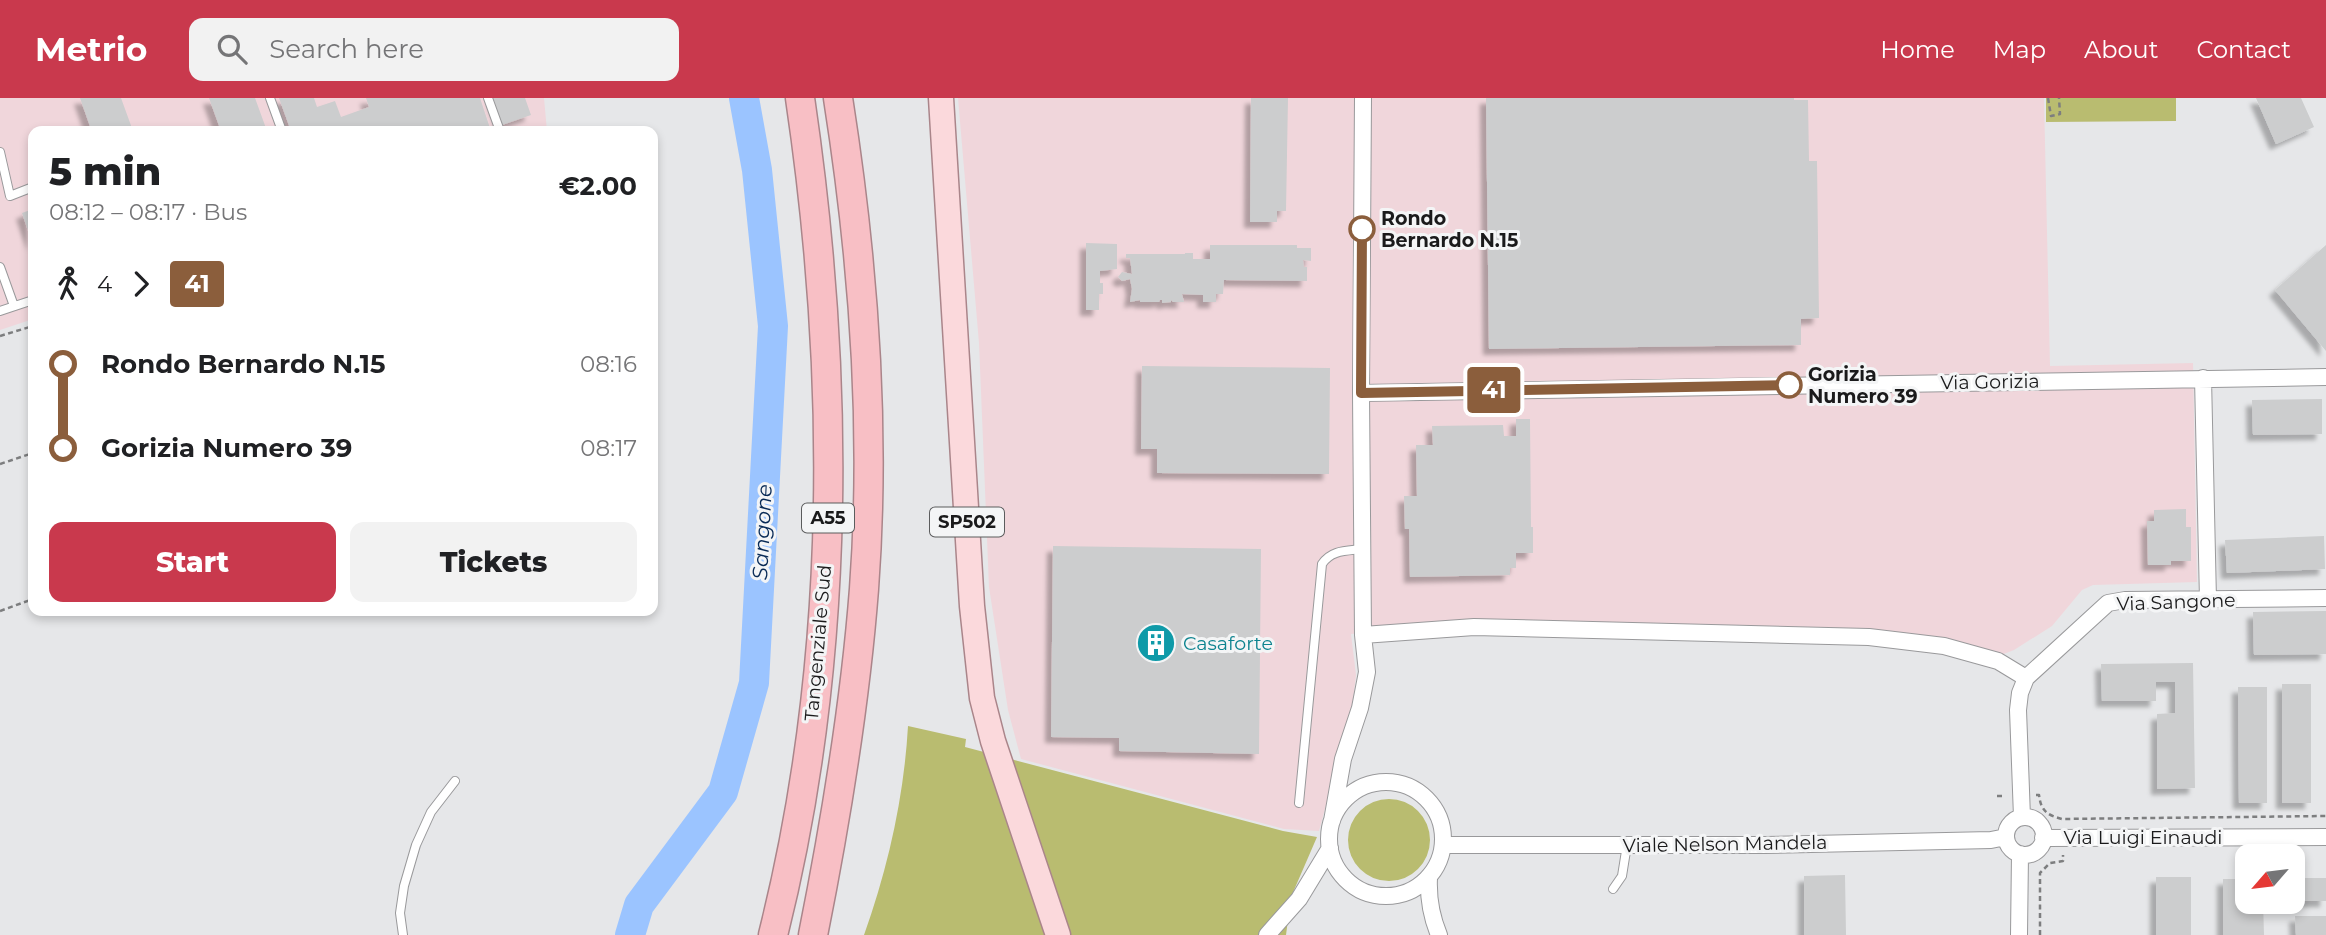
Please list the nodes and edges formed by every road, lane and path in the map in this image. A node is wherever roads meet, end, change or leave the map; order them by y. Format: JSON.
{"nodes":[{"id":1,"x":270,"y":98,"type":"edge"},
{"id":2,"x":488,"y":98,"type":"edge"},
{"id":3,"x":800,"y":98,"type":"edge"},
{"id":4,"x":838,"y":98,"type":"edge"},
{"id":5,"x":942,"y":98,"type":"edge"},
{"id":6,"x":1363,"y":98,"type":"edge"},
{"id":7,"x":2048,"y":98,"type":"edge"},
{"id":8,"x":2059,"y":98,"type":"edge"},
{"id":9,"x":280,"y":126,"type":"edge"},
{"id":10,"x":498,"y":126,"type":"edge"},
{"id":11,"x":0,"y":152,"type":"edge"},
{"id":12,"x":28,"y":189,"type":"edge"},
{"id":13,"x":0,"y":267,"type":"edge"},
{"id":14,"x":28,"y":302,"type":"edge"},
{"id":15,"x":14,"y":306,"type":"junction"},
{"id":16,"x":0,"y":311,"type":"edge"},
{"id":17,"x":28,"y":328,"type":"edge"},
{"id":18,"x":0,"y":337,"type":"edge"},
{"id":19,"x":2326,"y":377,"type":"edge"},
{"id":20,"x":2203,"y":378,"type":"junction"},
{"id":21,"x":1361,"y":393,"type":"junction"},
{"id":22,"x":28,"y":455,"type":"edge"},
{"id":23,"x":0,"y":464,"type":"edge"},
{"id":24,"x":1362,"y":549,"type":"junction"},
{"id":25,"x":2326,"y":598,"type":"edge"},
{"id":26,"x":2208,"y":600,"type":"junction"},
{"id":27,"x":28,"y":601,"type":"edge"},
{"id":28,"x":0,"y":611,"type":"edge"},
{"id":29,"x":1363,"y":635,"type":"junction"},
{"id":30,"x":2026,"y":678,"type":"junction"},
{"id":31,"x":455,"y":780,"type":"dead end"},
{"id":32,"x":2021,"y":795,"type":"junction"},
{"id":33,"x":1997,"y":796,"type":"dead end"},
{"id":34,"x":1299,"y":803,"type":"dead end"},
{"id":35,"x":2326,"y":816,"type":"edge"},
{"id":36,"x":2022,"y":817,"type":"junction"},
{"id":37,"x":2062,"y":819,"type":"junction"},
{"id":38,"x":1332,"y":821,"type":"junction"},
{"id":39,"x":2006,"y":836,"type":"junction"},
{"id":40,"x":2062,"y":837,"type":"junction"},
{"id":41,"x":2043,"y":838,"type":"junction"},
{"id":42,"x":2326,"y":838,"type":"edge"},
{"id":43,"x":1444,"y":845,"type":"junction"},
{"id":44,"x":1634,"y":845,"type":"junction"},
{"id":45,"x":1330,"y":848,"type":"junction"},
{"id":46,"x":2020,"y":854,"type":"junction"},
{"id":47,"x":1429,"y":878,"type":"junction"},
{"id":48,"x":1613,"y":889,"type":"dead end"},
{"id":49,"x":403,"y":935,"type":"edge"},
{"id":50,"x":773,"y":935,"type":"edge"},
{"id":51,"x":813,"y":935,"type":"edge"},
{"id":52,"x":1058,"y":935,"type":"edge"},
{"id":53,"x":1266,"y":935,"type":"edge"},
{"id":54,"x":1439,"y":935,"type":"edge"},
{"id":55,"x":2019,"y":935,"type":"edge"},
{"id":56,"x":2040,"y":935,"type":"edge"}],
"edges":[{"from":1,"to":9,"type":"lane"},
{"from":2,"to":10,"type":"lane"},
{"from":3,"to":50,"type":"highway","name":"Tangenziale Sud","number":"A55"},
{"from":4,"to":51,"type":"highway","name":"Tangenziale Sud","number":"A55"},
{"from":5,"to":52,"type":"main road","number":"SP502"},
{"from":6,"to":21,"type":"street"},
{"from":7,"to":8,"type":"path"},
{"from":11,"to":12,"type":"lane"},
{"from":13,"to":15,"type":"lane"},
{"from":14,"to":15,"type":"lane"},
{"from":15,"to":16,"type":"lane"},
{"from":17,"to":18,"type":"path"},
{"from":19,"to":20,"type":"street","name":"Via Gorizia"},
{"from":20,"to":21,"type":"street","name":"Via Gorizia"},
{"from":20,"to":26,"type":"street"},
{"from":21,"to":24,"type":"street"},
{"from":22,"to":23,"type":"path"},
{"from":24,"to":29,"type":"street"},
{"from":24,"to":34,"type":"lane"},
{"from":25,"to":26,"type":"street","name":"Via Sangone"},
{"from":26,"to":30,"type":"street","name":"Via Sangone"},
{"from":27,"to":28,"type":"path"},
{"from":29,"to":30,"type":"street"},
{"from":29,"to":38,"type":"street"},
{"from":30,"to":32,"type":"street"},
{"from":31,"to":49,"type":"lane"},
{"from":32,"to":33,"type":"path"},
{"from":32,"to":36,"type":"street"},
{"from":32,"to":37,"type":"path"},
{"from":35,"to":37,"type":"path"},
{"from":36,"to":39,"type":"street"},
{"from":36,"to":41,"type":"street"},
{"from":37,"to":40,"type":"path"},
{"from":38,"to":43,"type":"street"},
{"from":38,"to":45,"type":"street"},
{"from":39,"to":44,"type":"street","name":"Viale Nelson Mandela"},
{"from":39,"to":46,"type":"street"},
{"from":40,"to":41,"type":"street","name":"Via Luigi Einaudi"},
{"from":40,"to":42,"type":"street","name":"Via Luigi Einaudi"},
{"from":40,"to":56,"type":"path"},
{"from":41,"to":46,"type":"street"},
{"from":43,"to":44,"type":"street","name":"Viale Nelson Mandela"},
{"from":43,"to":47,"type":"street"},
{"from":44,"to":48,"type":"lane"},
{"from":45,"to":47,"type":"street"},
{"from":45,"to":53,"type":"street"},
{"from":46,"to":55,"type":"street"},
{"from":47,"to":54,"type":"street"}]}
